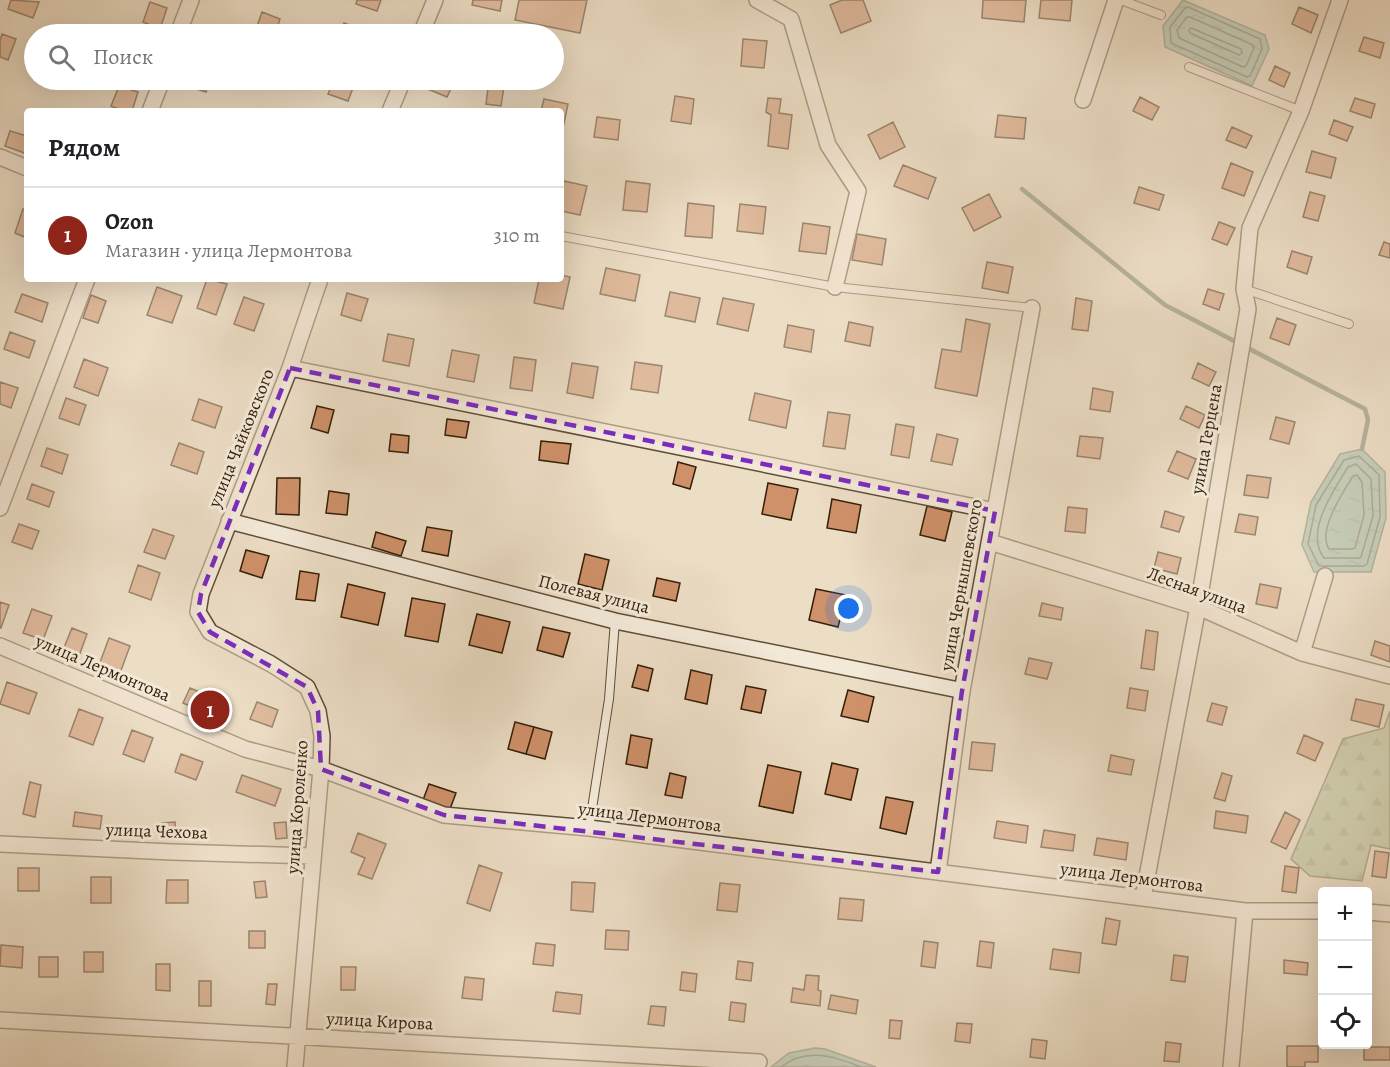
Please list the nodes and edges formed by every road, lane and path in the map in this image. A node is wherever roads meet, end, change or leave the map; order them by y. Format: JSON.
{"nodes":[{"id":1,"x":191,"y":0,"type":"edge"},
{"id":2,"x":435,"y":0,"type":"edge"},
{"id":3,"x":757,"y":0,"type":"edge"},
{"id":4,"x":1116,"y":0,"type":"edge"},
{"id":5,"x":1121,"y":0,"type":"edge"},
{"id":6,"x":1340,"y":0,"type":"edge"},
{"id":7,"x":1161,"y":15,"type":"dead end"},
{"id":8,"x":182,"y":24,"type":"edge"},
{"id":9,"x":425,"y":24,"type":"edge"},
{"id":10,"x":1189,"y":67,"type":"dead end"},
{"id":11,"x":158,"y":90,"type":"edge"},
{"id":12,"x":399,"y":90,"type":"edge"},
{"id":13,"x":1083,"y":100,"type":"dead end"},
{"id":14,"x":151,"y":108,"type":"edge"},
{"id":15,"x":391,"y":108,"type":"edge"},
{"id":16,"x":1301,"y":111,"type":"junction"},
{"id":17,"x":0,"y":157,"type":"edge"},
{"id":18,"x":24,"y":167,"type":"edge"},
{"id":19,"x":564,"y":237,"type":"edge"},
{"id":20,"x":86,"y":282,"type":"edge"},
{"id":21,"x":318,"y":282,"type":"edge"},
{"id":22,"x":835,"y":287,"type":"junction"},
{"id":23,"x":1244,"y":289,"type":"junction"},
{"id":24,"x":1032,"y":308,"type":"joint"},
{"id":25,"x":1348,"y":324,"type":"dead end"},
{"id":26,"x":290,"y":368,"type":"junction"},
{"id":27,"x":0,"y":508,"type":"edge"},
{"id":28,"x":995,"y":511,"type":"junction"},
{"id":29,"x":229,"y":521,"type":"junction"},
{"id":30,"x":990,"y":542,"type":"junction"},
{"id":31,"x":1325,"y":576,"type":"dead end"},
{"id":32,"x":1198,"y":607,"type":"junction"},
{"id":33,"x":198,"y":612,"type":"joint"},
{"id":34,"x":615,"y":621,"type":"junction"},
{"id":35,"x":0,"y":646,"type":"edge"},
{"id":36,"x":1302,"y":653,"type":"junction"},
{"id":37,"x":1390,"y":676,"type":"edge"},
{"id":38,"x":315,"y":683,"type":"dead end"},
{"id":39,"x":958,"y":690,"type":"junction"},
{"id":40,"x":318,"y":711,"type":"junction"},
{"id":41,"x":321,"y":769,"type":"junction"},
{"id":42,"x":589,"y":828,"type":"junction"},
{"id":43,"x":0,"y":844,"type":"edge"},
{"id":44,"x":312,"y":856,"type":"junction"},
{"id":45,"x":938,"y":872,"type":"junction"},
{"id":46,"x":1143,"y":898,"type":"junction"},
{"id":47,"x":1245,"y":911,"type":"junction"},
{"id":48,"x":1318,"y":911,"type":"edge"},
{"id":49,"x":1372,"y":912,"type":"edge"},
{"id":50,"x":1390,"y":914,"type":"edge"},
{"id":51,"x":0,"y":1020,"type":"edge"},
{"id":52,"x":298,"y":1036,"type":"junction"},
{"id":53,"x":758,"y":1064,"type":"edge"},
{"id":54,"x":295,"y":1067,"type":"edge"},
{"id":55,"x":1231,"y":1067,"type":"edge"}],
"edges":[{"from":1,"to":8,"type":"street"},
{"from":2,"to":9,"type":"street"},
{"from":3,"to":22,"type":"street"},
{"from":4,"to":13,"type":"street"},
{"from":5,"to":7,"type":"lane"},
{"from":6,"to":16,"type":"street","name":"улица Герцена"},
{"from":10,"to":16,"type":"lane"},
{"from":11,"to":14,"type":"street"},
{"from":12,"to":15,"type":"street"},
{"from":16,"to":23,"type":"street","name":"улица Герцена"},
{"from":17,"to":18,"type":"street"},
{"from":19,"to":22,"type":"lane"},
{"from":20,"to":27,"type":"street"},
{"from":21,"to":26,"type":"street","name":"улица Чайковского"},
{"from":22,"to":24,"type":"lane"},
{"from":23,"to":25,"type":"lane"},
{"from":23,"to":32,"type":"street","name":"улица Герцена"},
{"from":24,"to":28,"type":"street","name":"улица Чернышевского"},
{"from":26,"to":28,"type":"street"},
{"from":26,"to":29,"type":"street","name":"улица Чайковского"},
{"from":28,"to":30,"type":"street","name":"улица Чернышевского"},
{"from":29,"to":33,"type":"street","name":"улица Чайковского"},
{"from":29,"to":34,"type":"street","name":"Полевая улица"},
{"from":30,"to":32,"type":"street","name":"Лесная улица"},
{"from":30,"to":39,"type":"street","name":"улица Чернышевского"},
{"from":31,"to":36,"type":"street"},
{"from":32,"to":36,"type":"street","name":"Лесная улица"},
{"from":32,"to":46,"type":"street","name":"улица Герцена"},
{"from":33,"to":40,"type":"street","name":"улица Короленко"},
{"from":34,"to":39,"type":"street","name":"Полевая улица"},
{"from":34,"to":42,"type":"lane"},
{"from":35,"to":41,"type":"street","name":"улица Лермонтова"},
{"from":36,"to":37,"type":"street","name":"Лесная улица"},
{"from":38,"to":40,"type":"lane"},
{"from":39,"to":45,"type":"street","name":"улица Чернышевского"},
{"from":40,"to":41,"type":"street","name":"улица Короленко"},
{"from":41,"to":42,"type":"street","name":"улица Лермонтова"},
{"from":41,"to":44,"type":"street","name":"улица Короленко"},
{"from":42,"to":45,"type":"street","name":"улица Лермонтова"},
{"from":43,"to":44,"type":"street","name":"улица Чехова"},
{"from":44,"to":52,"type":"street","name":"улица Короленко"},
{"from":45,"to":46,"type":"street","name":"улица Лермонтова"},
{"from":46,"to":47,"type":"street","name":"улица Лермонтова"},
{"from":47,"to":48,"type":"street","name":"улица Лермонтова"},
{"from":47,"to":55,"type":"street"},
{"from":49,"to":50,"type":"street"},
{"from":51,"to":52,"type":"street","name":"улица Кирова"},
{"from":52,"to":53,"type":"street","name":"улица Кирова"},
{"from":52,"to":54,"type":"street","name":"улица Короленко"}]}
